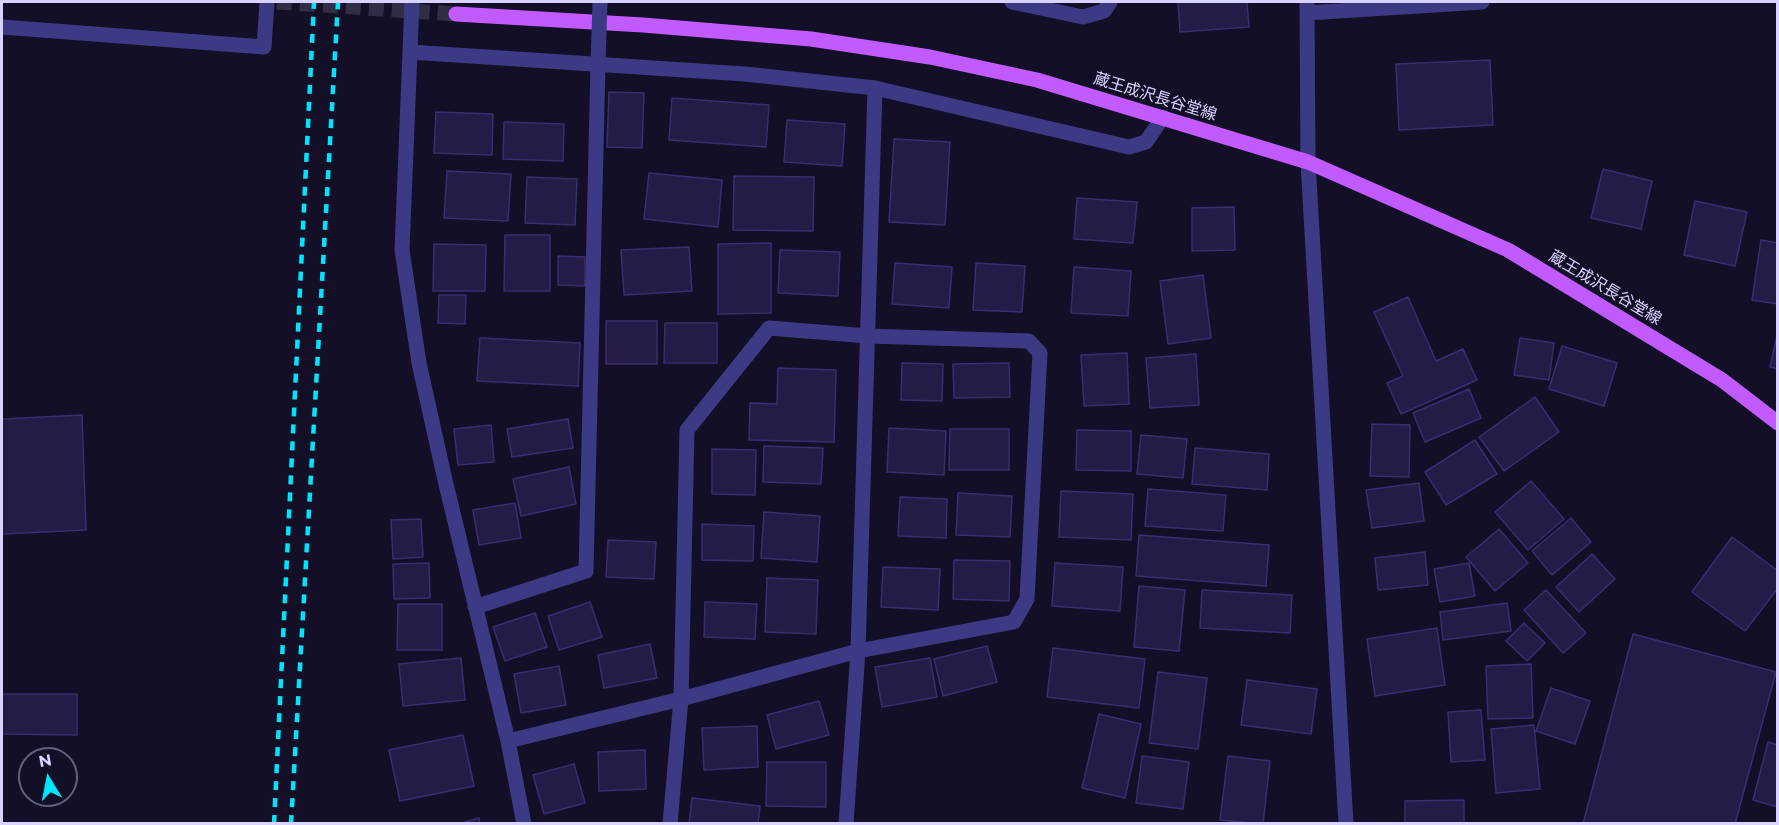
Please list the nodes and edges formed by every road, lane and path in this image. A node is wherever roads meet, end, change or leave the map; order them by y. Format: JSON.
{"nodes":[{"id":1,"x":267,"y":2,"type":"edge"},
{"id":2,"x":412,"y":2,"type":"edge"},
{"id":3,"x":600,"y":2,"type":"edge"},
{"id":4,"x":1012,"y":2,"type":"edge"},
{"id":5,"x":1110,"y":2,"type":"edge"},
{"id":6,"x":1482,"y":2,"type":"edge"},
{"id":7,"x":1307,"y":7,"type":"edge"},
{"id":8,"x":456,"y":14,"type":"tunnel mouth"},
{"id":9,"x":2,"y":27,"type":"edge"},
{"id":10,"x":410,"y":52,"type":"junction"},
{"id":11,"x":598,"y":64,"type":"junction"},
{"id":12,"x":874,"y":88,"type":"junction"},
{"id":13,"x":1163,"y":117,"type":"junction"},
{"id":14,"x":1308,"y":162,"type":"junction"},
{"id":15,"x":868,"y":336,"type":"junction"},
{"id":16,"x":1778,"y":423,"type":"edge"},
{"id":17,"x":475,"y":607,"type":"junction"},
{"id":18,"x":858,"y":651,"type":"junction"},
{"id":19,"x":681,"y":699,"type":"junction"},
{"id":20,"x":508,"y":741,"type":"junction"},
{"id":21,"x":524,"y":824,"type":"edge"},
{"id":22,"x":670,"y":824,"type":"edge"},
{"id":23,"x":846,"y":824,"type":"edge"},
{"id":24,"x":1346,"y":824,"type":"edge"}],
"edges":[{"from":1,"to":9,"type":"street"},
{"from":2,"to":10,"type":"street"},
{"from":3,"to":11,"type":"street","bridge":true},
{"from":4,"to":5,"type":"street"},
{"from":6,"to":7,"type":"street"},
{"from":7,"to":14,"type":"street"},
{"from":8,"to":13,"type":"main road","name":"蔵王成沢長谷堂線"},
{"from":10,"to":11,"type":"street"},
{"from":10,"to":17,"type":"street"},
{"from":11,"to":12,"type":"street"},
{"from":11,"to":17,"type":"street"},
{"from":12,"to":13,"type":"street"},
{"from":12,"to":15,"type":"street"},
{"from":13,"to":14,"type":"main road","name":"蔵王成沢長谷堂線"},
{"from":14,"to":16,"type":"main road","name":"蔵王成沢長谷堂線"},
{"from":14,"to":24,"type":"street"},
{"from":15,"to":18,"type":"street"},
{"from":15,"to":18,"type":"street"},
{"from":15,"to":19,"type":"street"},
{"from":17,"to":20,"type":"street"},
{"from":18,"to":19,"type":"street"},
{"from":18,"to":23,"type":"street"},
{"from":19,"to":20,"type":"street"},
{"from":19,"to":22,"type":"street"},
{"from":20,"to":21,"type":"street"}]}
